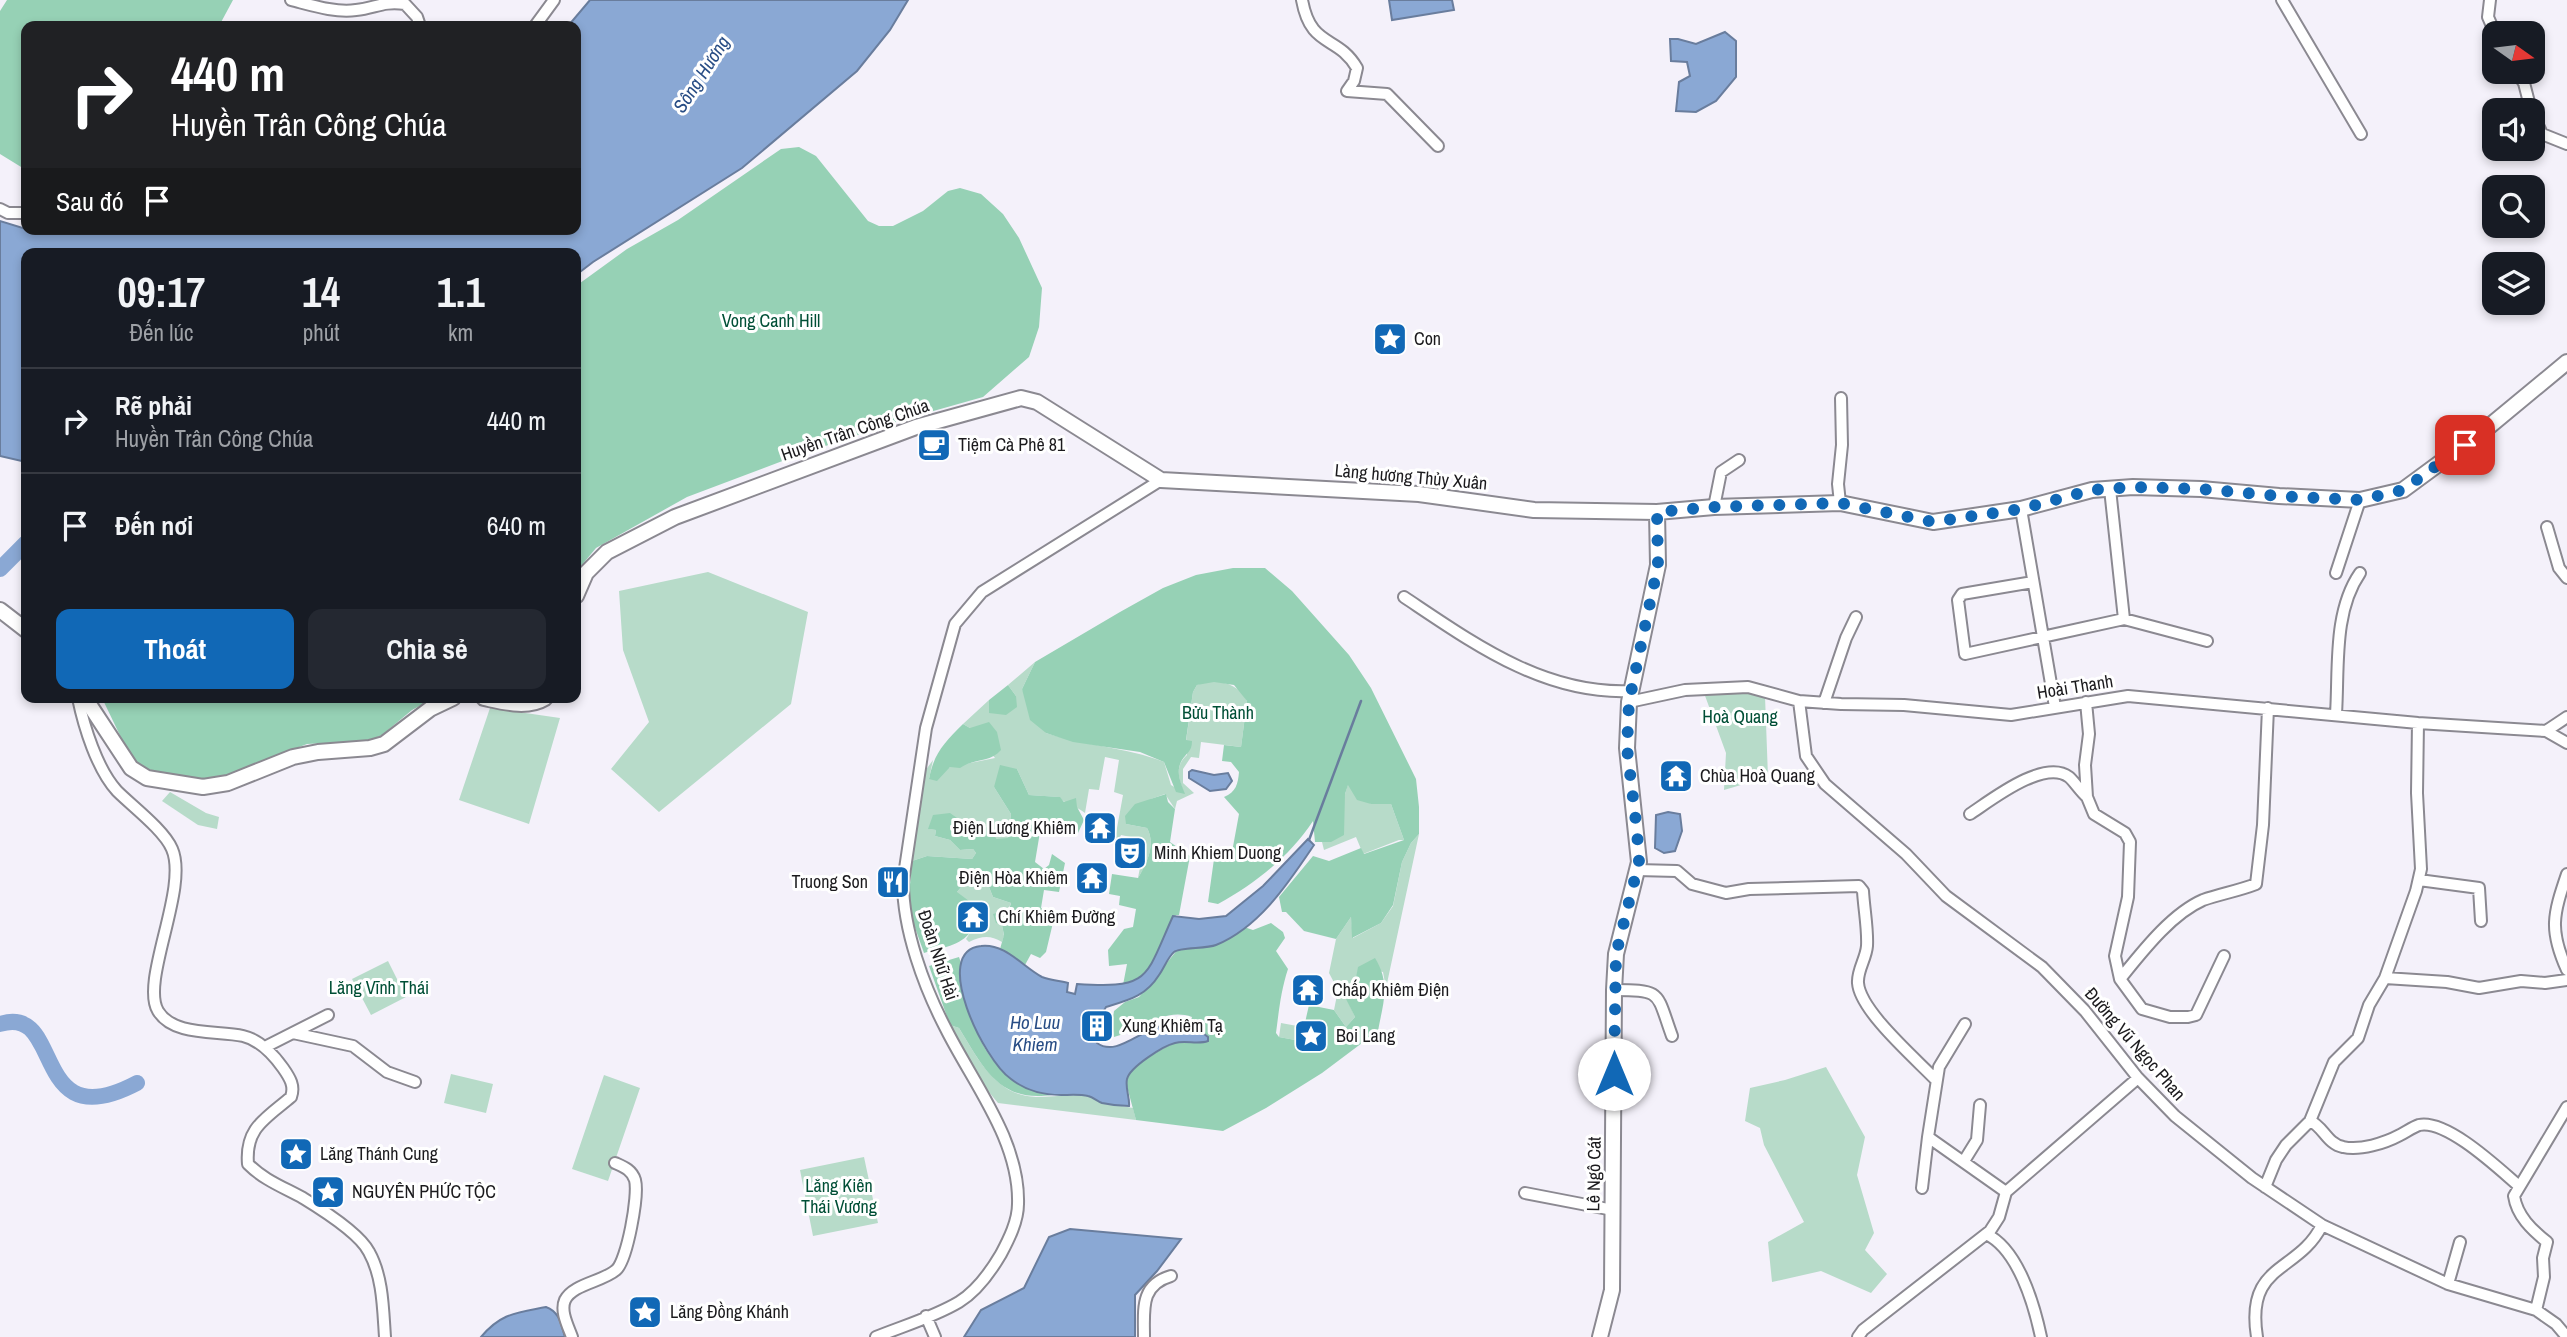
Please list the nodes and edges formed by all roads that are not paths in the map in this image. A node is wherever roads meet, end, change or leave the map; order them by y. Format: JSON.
{"nodes":[{"id":1,"x":291,"y":0,"type":"edge"},
{"id":2,"x":554,"y":0,"type":"edge"},
{"id":3,"x":1302,"y":0,"type":"edge"},
{"id":4,"x":2282,"y":0,"type":"edge"},
{"id":5,"x":2490,"y":0,"type":"edge"},
{"id":6,"x":418,"y":21,"type":"edge"},
{"id":7,"x":539,"y":21,"type":"edge"},
{"id":8,"x":2490,"y":21,"type":"edge"},
{"id":9,"x":2361,"y":134,"type":"dead end"},
{"id":10,"x":2545,"y":135,"type":"edge"},
{"id":11,"x":2567,"y":145,"type":"edge"},
{"id":12,"x":1438,"y":146,"type":"dead end"},
{"id":13,"x":0,"y":209,"type":"edge"},
{"id":14,"x":21,"y":213,"type":"edge"},
{"id":15,"x":2567,"y":362,"type":"edge"},
{"id":16,"x":1841,"y":398,"type":"dead end"},
{"id":17,"x":1740,"y":460,"type":"dead end"},
{"id":18,"x":1161,"y":480,"type":"junction"},
{"id":19,"x":2110,"y":489,"type":"junction"},
{"id":20,"x":2360,"y":500,"type":"junction"},
{"id":21,"x":1840,"y":503,"type":"junction"},
{"id":22,"x":1714,"y":507,"type":"junction"},
{"id":23,"x":2021,"y":509,"type":"junction"},
{"id":24,"x":1657,"y":512,"type":"junction"},
{"id":25,"x":2547,"y":527,"type":"dead end"},
{"id":26,"x":2336,"y":573,"type":"dead end"},
{"id":27,"x":2360,"y":573,"type":"dead end"},
{"id":28,"x":2567,"y":578,"type":"edge"},
{"id":29,"x":2033,"y":582,"type":"junction"},
{"id":30,"x":581,"y":584,"type":"edge"},
{"id":31,"x":1405,"y":597,"type":"dead end"},
{"id":32,"x":0,"y":610,"type":"edge"},
{"id":33,"x":1856,"y":617,"type":"dead end"},
{"id":34,"x":2124,"y":619,"type":"junction"},
{"id":35,"x":21,"y":626,"type":"edge"},
{"id":36,"x":2045,"y":637,"type":"junction"},
{"id":37,"x":2207,"y":641,"type":"dead end"},
{"id":38,"x":1630,"y":696,"type":"junction"},
{"id":39,"x":1799,"y":701,"type":"junction"},
{"id":40,"x":2086,"y":702,"type":"junction"},
{"id":41,"x":79,"y":703,"type":"edge"},
{"id":42,"x":88,"y":703,"type":"edge"},
{"id":43,"x":443,"y":703,"type":"edge"},
{"id":44,"x":512,"y":703,"type":"edge"},
{"id":45,"x":537,"y":703,"type":"edge"},
{"id":46,"x":1824,"y":703,"type":"junction"},
{"id":47,"x":2055,"y":707,"type":"junction"},
{"id":48,"x":2268,"y":708,"type":"junction"},
{"id":49,"x":2336,"y":714,"type":"junction"},
{"id":50,"x":2567,"y":717,"type":"edge"},
{"id":51,"x":2418,"y":723,"type":"junction"},
{"id":52,"x":2546,"y":731,"type":"junction"},
{"id":53,"x":2567,"y":743,"type":"edge"},
{"id":54,"x":2087,"y":797,"type":"junction"},
{"id":55,"x":1970,"y":814,"type":"dead end"},
{"id":56,"x":1637,"y":870,"type":"junction"},
{"id":57,"x":2567,"y":874,"type":"edge"},
{"id":58,"x":2419,"y":880,"type":"junction"},
{"id":59,"x":2481,"y":921,"type":"dead end"},
{"id":60,"x":2224,"y":956,"type":"dead end"},
{"id":61,"x":2567,"y":970,"type":"edge"},
{"id":62,"x":2385,"y":978,"type":"junction"},
{"id":63,"x":2120,"y":979,"type":"junction"},
{"id":64,"x":2567,"y":980,"type":"edge"},
{"id":65,"x":1614,"y":990,"type":"junction"},
{"id":66,"x":328,"y":1015,"type":"dead end"},
{"id":67,"x":1965,"y":1024,"type":"dead end"},
{"id":68,"x":293,"y":1033,"type":"junction"},
{"id":69,"x":1672,"y":1036,"type":"dead end"},
{"id":70,"x":265,"y":1047,"type":"junction"},
{"id":71,"x":2137,"y":1078,"type":"junction"},
{"id":72,"x":1936,"y":1080,"type":"junction"},
{"id":73,"x":415,"y":1082,"type":"dead end"},
{"id":74,"x":1980,"y":1105,"type":"dead end"},
{"id":75,"x":2567,"y":1107,"type":"edge"},
{"id":76,"x":2310,"y":1121,"type":"junction"},
{"id":77,"x":1928,"y":1137,"type":"junction"},
{"id":78,"x":1964,"y":1161,"type":"junction"},
{"id":79,"x":615,"y":1163,"type":"dead end"},
{"id":80,"x":2519,"y":1186,"type":"junction"},
{"id":81,"x":2265,"y":1187,"type":"junction"},
{"id":82,"x":1922,"y":1188,"type":"dead end"},
{"id":83,"x":2006,"y":1192,"type":"junction"},
{"id":84,"x":1525,"y":1193,"type":"dead end"},
{"id":85,"x":1613,"y":1210,"type":"junction"},
{"id":86,"x":2322,"y":1225,"type":"junction"},
{"id":87,"x":1986,"y":1234,"type":"junction"},
{"id":88,"x":2460,"y":1242,"type":"dead end"},
{"id":89,"x":1171,"y":1276,"type":"dead end"},
{"id":90,"x":2448,"y":1284,"type":"junction"},
{"id":91,"x":2536,"y":1310,"type":"junction"},
{"id":92,"x":926,"y":1316,"type":"junction"},
{"id":93,"x":385,"y":1337,"type":"edge"},
{"id":94,"x":572,"y":1337,"type":"edge"},
{"id":95,"x":876,"y":1337,"type":"edge"},
{"id":96,"x":935,"y":1337,"type":"edge"},
{"id":97,"x":1144,"y":1337,"type":"edge"},
{"id":98,"x":1600,"y":1337,"type":"edge"},
{"id":99,"x":1858,"y":1337,"type":"edge"},
{"id":100,"x":2041,"y":1337,"type":"edge"},
{"id":101,"x":2258,"y":1337,"type":"edge"},
{"id":102,"x":2567,"y":1337,"type":"edge"}],
"edges":[{"from":1,"to":6,"type":"street"},
{"from":2,"to":7,"type":"street"},
{"from":3,"to":12,"type":"street"},
{"from":4,"to":9,"type":"street"},
{"from":5,"to":8,"type":"street"},
{"from":10,"to":11,"type":"street"},
{"from":13,"to":14,"type":"street"},
{"from":15,"to":20,"type":"street"},
{"from":16,"to":21,"type":"street"},
{"from":17,"to":22,"type":"street"},
{"from":18,"to":24,"type":"street","name":"Làng hương Thủy Xuân"},
{"from":18,"to":30,"type":"street","name":"Huyền Trân Công Chúa"},
{"from":18,"to":92,"type":"street","name":"Đoàn Nhữ Hài"},
{"from":19,"to":20,"type":"street"},
{"from":19,"to":23,"type":"street"},
{"from":19,"to":34,"type":"street"},
{"from":20,"to":26,"type":"street"},
{"from":21,"to":22,"type":"street"},
{"from":21,"to":23,"type":"street"},
{"from":22,"to":24,"type":"street"},
{"from":23,"to":29,"type":"street"},
{"from":24,"to":38,"type":"street","name":"Lê Ngô Cát"},
{"from":25,"to":28,"type":"street"},
{"from":27,"to":49,"type":"street"},
{"from":29,"to":36,"type":"street"},
{"from":29,"to":36,"type":"street"},
{"from":31,"to":38,"type":"street","name":"Hoài Thanh"},
{"from":32,"to":35,"type":"street"},
{"from":33,"to":46,"type":"street"},
{"from":34,"to":36,"type":"street"},
{"from":34,"to":37,"type":"street"},
{"from":36,"to":47,"type":"street"},
{"from":38,"to":39,"type":"street","name":"Hoài Thanh"},
{"from":38,"to":56,"type":"street","name":"Lê Ngô Cát"},
{"from":39,"to":46,"type":"street","name":"Hoài Thanh"},
{"from":39,"to":71,"type":"street","name":"Đường Vũ Ngọc Phan"},
{"from":40,"to":47,"type":"street","name":"Hoài Thanh"},
{"from":40,"to":48,"type":"street","name":"Hoài Thanh"},
{"from":40,"to":54,"type":"street"},
{"from":41,"to":70,"type":"street"},
{"from":42,"to":43,"type":"street"},
{"from":44,"to":45,"type":"street"},
{"from":46,"to":47,"type":"street","name":"Hoài Thanh"},
{"from":48,"to":49,"type":"street","name":"Hoài Thanh"},
{"from":48,"to":63,"type":"street"},
{"from":49,"to":51,"type":"street","name":"Hoài Thanh"},
{"from":50,"to":52,"type":"street"},
{"from":51,"to":52,"type":"street","name":"Hoài Thanh"},
{"from":51,"to":58,"type":"street"},
{"from":52,"to":53,"type":"street","name":"Hoài Thanh"},
{"from":54,"to":55,"type":"street"},
{"from":54,"to":63,"type":"street"},
{"from":56,"to":65,"type":"street","name":"Lê Ngô Cát"},
{"from":56,"to":72,"type":"street"},
{"from":57,"to":61,"type":"street"},
{"from":58,"to":59,"type":"street"},
{"from":58,"to":62,"type":"street"},
{"from":60,"to":63,"type":"street"},
{"from":62,"to":64,"type":"street"},
{"from":62,"to":76,"type":"street"},
{"from":65,"to":69,"type":"street"},
{"from":65,"to":85,"type":"street","name":"Lê Ngô Cát"},
{"from":66,"to":68,"type":"street"},
{"from":67,"to":72,"type":"street"},
{"from":68,"to":70,"type":"street"},
{"from":68,"to":73,"type":"street"},
{"from":70,"to":93,"type":"street"},
{"from":71,"to":81,"type":"street","name":"Đường Vũ Ngọc Phan"},
{"from":71,"to":83,"type":"street"},
{"from":72,"to":77,"type":"street"},
{"from":74,"to":78,"type":"street"},
{"from":75,"to":80,"type":"street"},
{"from":76,"to":80,"type":"street"},
{"from":76,"to":81,"type":"street"},
{"from":77,"to":78,"type":"street"},
{"from":77,"to":82,"type":"street"},
{"from":78,"to":83,"type":"street"},
{"from":79,"to":94,"type":"street"},
{"from":80,"to":91,"type":"street"},
{"from":81,"to":86,"type":"street","name":"Đường Vũ Ngọc Phan"},
{"from":83,"to":87,"type":"street"},
{"from":84,"to":85,"type":"street"},
{"from":85,"to":98,"type":"street","name":"Lê Ngô Cát"},
{"from":86,"to":90,"type":"street","name":"Đường Vũ Ngọc Phan"},
{"from":86,"to":101,"type":"street"},
{"from":87,"to":99,"type":"street"},
{"from":87,"to":100,"type":"street"},
{"from":88,"to":90,"type":"street"},
{"from":89,"to":97,"type":"street"},
{"from":90,"to":91,"type":"street","name":"Đường Vũ Ngọc Phan"},
{"from":91,"to":102,"type":"street","name":"Đường Vũ Ngọc Phan"},
{"from":92,"to":95,"type":"street","name":"Đoàn Nhữ Hài"},
{"from":92,"to":96,"type":"street"}]}
